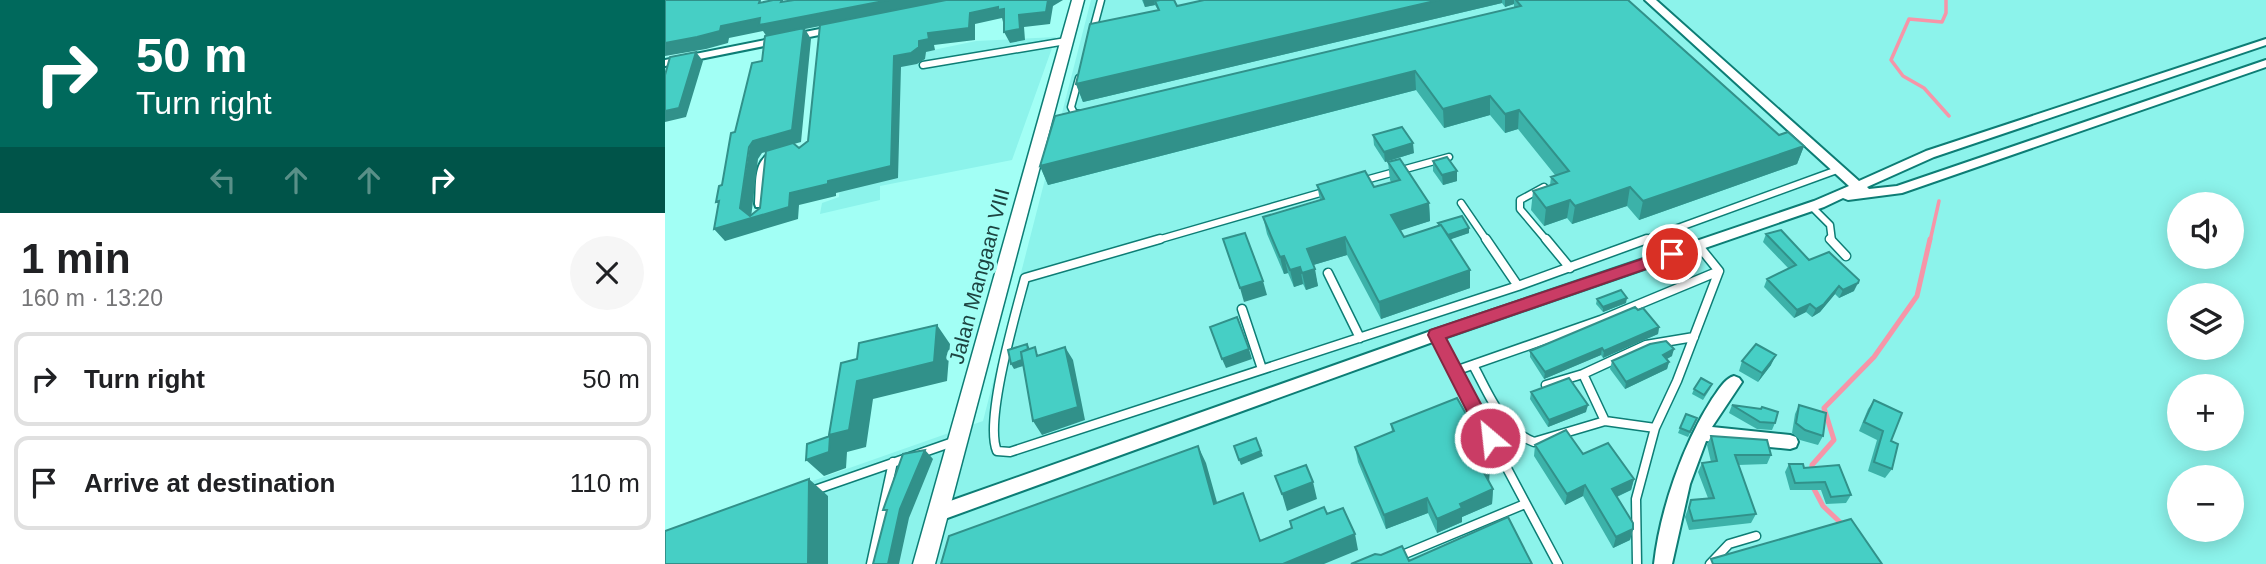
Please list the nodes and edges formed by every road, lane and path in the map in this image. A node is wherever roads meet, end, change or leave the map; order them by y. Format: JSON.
{"nodes":[{"id":1,"x":1078,"y":0,"type":"edge"},
{"id":2,"x":1101,"y":0,"type":"edge"},
{"id":3,"x":1650,"y":0,"type":"edge"},
{"id":4,"x":1107,"y":24,"type":"edge"},
{"id":5,"x":845,"y":27,"type":"edge"},
{"id":6,"x":1094,"y":27,"type":"junction"},
{"id":7,"x":1090,"y":40,"type":"edge"},
{"id":8,"x":1066,"y":41,"type":"junction"},
{"id":9,"x":2266,"y":42,"type":"edge"},
{"id":10,"x":758,"y":44,"type":"junction"},
{"id":11,"x":756,"y":57,"type":"dead end"},
{"id":12,"x":665,"y":63,"type":"edge"},
{"id":13,"x":2266,"y":63,"type":"edge"},
{"id":14,"x":923,"y":65,"type":"dead end"},
{"id":15,"x":1082,"y":67,"type":"edge"},
{"id":16,"x":1087,"y":114,"type":"edge"},
{"id":17,"x":797,"y":149,"type":"edge"},
{"id":18,"x":1449,"y":157,"type":"edge"},
{"id":19,"x":1837,"y":170,"type":"junction"},
{"id":20,"x":1355,"y":183,"type":"edge"},
{"id":21,"x":1342,"y":187,"type":"edge"},
{"id":22,"x":1543,"y":187,"type":"edge"},
{"id":23,"x":1863,"y":190,"type":"junction"},
{"id":24,"x":1461,"y":202,"type":"dead end"},
{"id":25,"x":1812,"y":207,"type":"junction"},
{"id":26,"x":760,"y":220,"type":"edge"},
{"id":27,"x":1698,"y":246,"type":"junction"},
{"id":28,"x":1846,"y":256,"type":"dead end"},
{"id":29,"x":1570,"y":268,"type":"junction"},
{"id":30,"x":1719,"y":271,"type":"junction"},
{"id":31,"x":1328,"y":273,"type":"dead end"},
{"id":32,"x":1518,"y":286,"type":"junction"},
{"id":33,"x":1242,"y":310,"type":"dead end"},
{"id":34,"x":1436,"y":335,"type":"junction"},
{"id":35,"x":1695,"y":337,"type":"junction"},
{"id":36,"x":1360,"y":338,"type":"junction"},
{"id":37,"x":1473,"y":365,"type":"junction"},
{"id":38,"x":1262,"y":369,"type":"junction"},
{"id":39,"x":1455,"y":371,"type":"junction"},
{"id":40,"x":1583,"y":374,"type":"junction"},
{"id":41,"x":1734,"y":382,"type":"dead end"},
{"id":42,"x":1546,"y":385,"type":"edge"},
{"id":43,"x":1605,"y":421,"type":"junction"},
{"id":44,"x":1654,"y":428,"type":"junction"},
{"id":45,"x":1700,"y":433,"type":"junction"},
{"id":46,"x":957,"y":441,"type":"junction"},
{"id":47,"x":1790,"y":442,"type":"dead end"},
{"id":48,"x":893,"y":462,"type":"junction"},
{"id":49,"x":804,"y":493,"type":"edge"},
{"id":50,"x":1525,"y":503,"type":"junction"},
{"id":51,"x":939,"y":513,"type":"junction"},
{"id":52,"x":1756,"y":536,"type":"dead end"},
{"id":53,"x":1394,"y":559,"type":"edge"},
{"id":54,"x":871,"y":564,"type":"edge"},
{"id":55,"x":924,"y":564,"type":"edge"},
{"id":56,"x":1558,"y":564,"type":"edge"},
{"id":57,"x":1637,"y":564,"type":"edge"},
{"id":58,"x":1663,"y":564,"type":"edge"},
{"id":59,"x":1710,"y":564,"type":"edge"}],
"edges":[{"from":1,"to":8,"type":"street","name":"Jalan Mangaan VIII"},
{"from":2,"to":6,"type":"lane"},
{"from":3,"to":19,"type":"street"},
{"from":4,"to":6,"type":"lane"},
{"from":5,"to":10,"type":"street"},
{"from":6,"to":7,"type":"lane"},
{"from":8,"to":14,"type":"lane"},
{"from":8,"to":46,"type":"street","name":"Jalan Mangaan VIII"},
{"from":9,"to":23,"type":"street"},
{"from":10,"to":11,"type":"street"},
{"from":10,"to":12,"type":"street"},
{"from":13,"to":23,"type":"street"},
{"from":15,"to":16,"type":"lane"},
{"from":17,"to":26,"type":"street"},
{"from":18,"to":20,"type":"lane"},
{"from":19,"to":23,"type":"street"},
{"from":19,"to":29,"type":"lane"},
{"from":21,"to":38,"type":"lane"},
{"from":22,"to":29,"type":"lane"},
{"from":23,"to":25,"type":"street"},
{"from":24,"to":32,"type":"lane"},
{"from":25,"to":27,"type":"street"},
{"from":25,"to":28,"type":"lane"},
{"from":27,"to":30,"type":"lane"},
{"from":27,"to":34,"type":"street"},
{"from":29,"to":32,"type":"lane"},
{"from":30,"to":35,"type":"lane"},
{"from":30,"to":37,"type":"lane"},
{"from":31,"to":36,"type":"lane"},
{"from":32,"to":36,"type":"lane"},
{"from":33,"to":38,"type":"lane"},
{"from":34,"to":39,"type":"lane"},
{"from":34,"to":51,"type":"street"},
{"from":35,"to":40,"type":"lane"},
{"from":35,"to":44,"type":"lane"},
{"from":36,"to":38,"type":"lane"},
{"from":37,"to":39,"type":"lane"},
{"from":37,"to":43,"type":"lane"},
{"from":39,"to":50,"type":"lane"},
{"from":40,"to":42,"type":"lane"},
{"from":40,"to":43,"type":"lane"},
{"from":41,"to":45,"type":"street"},
{"from":43,"to":44,"type":"lane"},
{"from":44,"to":57,"type":"lane"},
{"from":45,"to":47,"type":"street"},
{"from":45,"to":58,"type":"street"},
{"from":46,"to":48,"type":"lane"},
{"from":46,"to":51,"type":"street","name":"Jalan Mangaan VIII"},
{"from":48,"to":49,"type":"lane"},
{"from":48,"to":54,"type":"lane"},
{"from":50,"to":53,"type":"lane"},
{"from":50,"to":56,"type":"lane"},
{"from":51,"to":55,"type":"street","name":"Jalan Mangaan VIII"},
{"from":52,"to":59,"type":"lane"}]}
